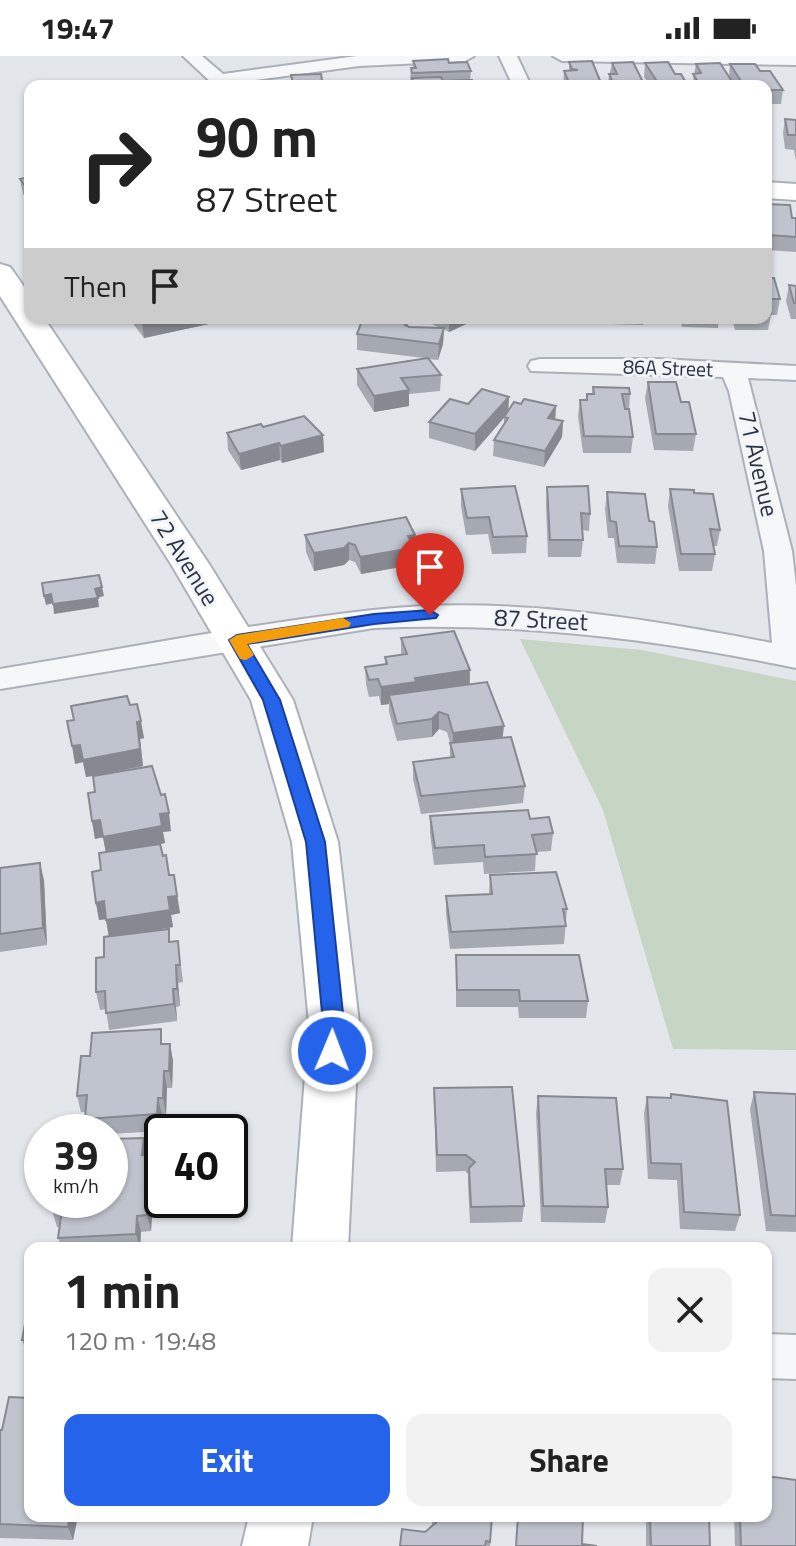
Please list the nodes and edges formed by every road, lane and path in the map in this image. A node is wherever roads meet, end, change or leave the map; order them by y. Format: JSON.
{"nodes":[{"id":1,"x":192,"y":56,"type":"edge"},
{"id":2,"x":465,"y":56,"type":"edge"},
{"id":3,"x":508,"y":56,"type":"edge"},
{"id":4,"x":562,"y":56,"type":"edge"},
{"id":5,"x":796,"y":60,"type":"edge"},
{"id":6,"x":519,"y":80,"type":"edge"},
{"id":7,"x":772,"y":190,"type":"edge"},
{"id":8,"x":796,"y":192,"type":"edge"},
{"id":9,"x":24,"y":259,"type":"edge"},
{"id":10,"x":0,"y":264,"type":"edge"},
{"id":11,"x":0,"y":273,"type":"edge"},
{"id":12,"x":24,"y":310,"type":"edge"},
{"id":13,"x":33,"y":324,"type":"edge"},
{"id":14,"x":540,"y":366,"type":"dead end"},
{"id":15,"x":732,"y":370,"type":"junction"},
{"id":16,"x":796,"y":373,"type":"edge"},
{"id":17,"x":237,"y":640,"type":"junction"},
{"id":18,"x":792,"y":657,"type":"edge"},
{"id":19,"x":0,"y":679,"type":"edge"},
{"id":20,"x":320,"y":1242,"type":"edge"},
{"id":21,"x":772,"y":1356,"type":"edge"},
{"id":22,"x":796,"y":1357,"type":"edge"},
{"id":23,"x":280,"y":1522,"type":"edge"},
{"id":24,"x":275,"y":1546,"type":"edge"}],
"edges":[{"from":1,"to":2,"type":"street"},
{"from":3,"to":6,"type":"street"},
{"from":4,"to":5,"type":"street"},
{"from":7,"to":8,"type":"street"},
{"from":9,"to":10,"type":"street"},
{"from":11,"to":12,"type":"street","name":"72 Avenue"},
{"from":13,"to":17,"type":"street","name":"72 Avenue"},
{"from":14,"to":15,"type":"street","name":"86A Street"},
{"from":15,"to":16,"type":"street","name":"86A Street"},
{"from":15,"to":18,"type":"street","name":"71 Avenue"},
{"from":17,"to":18,"type":"street","name":"87 Street"},
{"from":17,"to":19,"type":"street","name":"87 Street"},
{"from":17,"to":20,"type":"street","name":"72 Avenue"},
{"from":21,"to":22,"type":"street"},
{"from":23,"to":24,"type":"street"}]}
